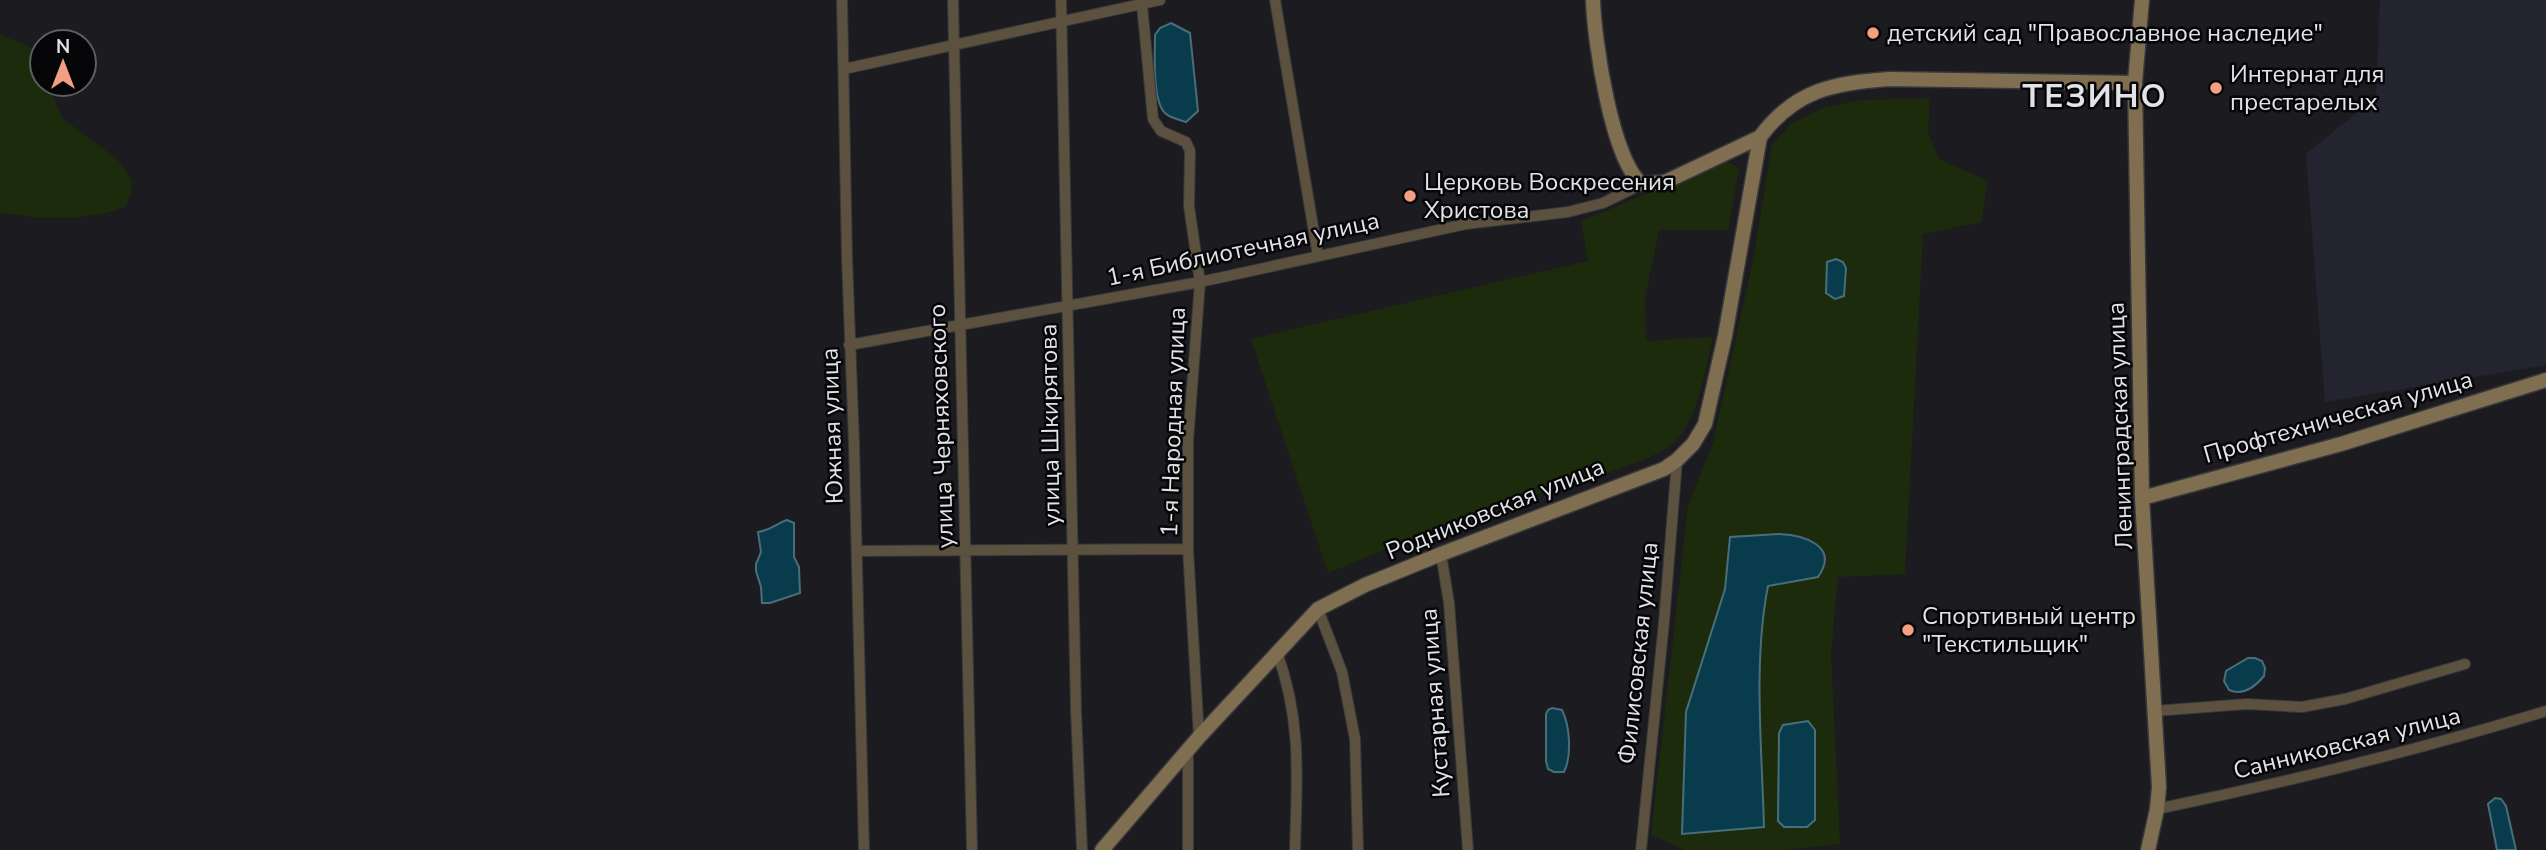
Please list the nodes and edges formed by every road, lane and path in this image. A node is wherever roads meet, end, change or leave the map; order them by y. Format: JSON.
{"nodes":[{"id":1,"x":842,"y":0,"type":"edge"},
{"id":2,"x":953,"y":0,"type":"edge"},
{"id":3,"x":1060,"y":0,"type":"edge"},
{"id":4,"x":1160,"y":0,"type":"edge"},
{"id":5,"x":1275,"y":0,"type":"edge"},
{"id":6,"x":1593,"y":0,"type":"edge"},
{"id":7,"x":2142,"y":0,"type":"edge"},
{"id":8,"x":1142,"y":5,"type":"junction"},
{"id":9,"x":1061,"y":20,"type":"junction"},
{"id":10,"x":954,"y":46,"type":"junction"},
{"id":11,"x":844,"y":69,"type":"junction"},
{"id":12,"x":2136,"y":83,"type":"junction"},
{"id":13,"x":1760,"y":138,"type":"junction"},
{"id":14,"x":1642,"y":184,"type":"junction"},
{"id":15,"x":1318,"y":256,"type":"junction"},
{"id":16,"x":1200,"y":282,"type":"junction"},
{"id":17,"x":1069,"y":307,"type":"junction"},
{"id":18,"x":960,"y":326,"type":"junction"},
{"id":19,"x":849,"y":345,"type":"junction"},
{"id":20,"x":2546,"y":380,"type":"edge"},
{"id":21,"x":1677,"y":460,"type":"junction"},
{"id":22,"x":2143,"y":498,"type":"junction"},
{"id":23,"x":1073,"y":549,"type":"junction"},
{"id":24,"x":1188,"y":549,"type":"junction"},
{"id":25,"x":966,"y":550,"type":"junction"},
{"id":26,"x":857,"y":551,"type":"junction"},
{"id":27,"x":1441,"y":554,"type":"junction"},
{"id":28,"x":1318,"y":609,"type":"junction"},
{"id":29,"x":1277,"y":652,"type":"junction"},
{"id":30,"x":2465,"y":664,"type":"dead end"},
{"id":31,"x":2154,"y":711,"type":"junction"},
{"id":32,"x":2546,"y":711,"type":"edge"},
{"id":33,"x":1199,"y":737,"type":"junction"},
{"id":34,"x":1188,"y":751,"type":"junction"},
{"id":35,"x":2157,"y":809,"type":"junction"},
{"id":36,"x":864,"y":850,"type":"edge"},
{"id":37,"x":972,"y":850,"type":"edge"},
{"id":38,"x":1082,"y":850,"type":"edge"},
{"id":39,"x":1102,"y":850,"type":"edge"},
{"id":40,"x":1188,"y":850,"type":"edge"},
{"id":41,"x":1294,"y":850,"type":"edge"},
{"id":42,"x":1358,"y":850,"type":"edge"},
{"id":43,"x":1468,"y":850,"type":"edge"},
{"id":44,"x":1641,"y":850,"type":"edge"},
{"id":45,"x":2148,"y":850,"type":"edge"}],
"edges":[{"from":1,"to":11,"type":"street","name":"Южная улица"},
{"from":2,"to":10,"type":"street","name":"улица Черняховского"},
{"from":3,"to":9,"type":"street","name":"улица Шкирятова"},
{"from":4,"to":8,"type":"street"},
{"from":5,"to":15,"type":"street"},
{"from":6,"to":14,"type":"main road"},
{"from":7,"to":12,"type":"main road","name":"Ленинградская улица"},
{"from":8,"to":9,"type":"street"},
{"from":8,"to":16,"type":"street","name":"1-я Народная улица"},
{"from":9,"to":10,"type":"street"},
{"from":9,"to":17,"type":"street","name":"улица Шкирятова"},
{"from":10,"to":11,"type":"street"},
{"from":10,"to":18,"type":"street","name":"улица Черняховского"},
{"from":11,"to":19,"type":"street","name":"Южная улица"},
{"from":12,"to":13,"type":"main road"},
{"from":12,"to":22,"type":"main road","name":"Ленинградская улица"},
{"from":13,"to":14,"type":"main road"},
{"from":13,"to":21,"type":"main road","name":"Родниковская улица"},
{"from":14,"to":15,"type":"street","name":"1-я Библиотечная улица"},
{"from":15,"to":16,"type":"street","name":"1-я Библиотечная улица"},
{"from":16,"to":17,"type":"street","name":"1-я Библиотечная улица"},
{"from":16,"to":24,"type":"street","name":"1-я Народная улица"},
{"from":17,"to":18,"type":"street","name":"1-я Библиотечная улица"},
{"from":17,"to":23,"type":"street","name":"улица Шкирятова"},
{"from":18,"to":19,"type":"street","name":"1-я Библиотечная улица"},
{"from":18,"to":25,"type":"street","name":"улица Черняховского"},
{"from":19,"to":26,"type":"street","name":"Южная улица"},
{"from":20,"to":22,"type":"main road","name":"Профтехническая улица"},
{"from":21,"to":27,"type":"main road","name":"Родниковская улица"},
{"from":21,"to":44,"type":"street","name":"Филисовская улица"},
{"from":22,"to":31,"type":"main road","name":"Ленинградская улица"},
{"from":23,"to":24,"type":"street"},
{"from":23,"to":25,"type":"street"},
{"from":23,"to":38,"type":"street","name":"улица Шкирятова"},
{"from":24,"to":33,"type":"street","name":"1-я Народная улица"},
{"from":25,"to":26,"type":"street"},
{"from":25,"to":37,"type":"street","name":"улица Черняховского"},
{"from":26,"to":36,"type":"street","name":"Южная улица"},
{"from":27,"to":28,"type":"main road","name":"Родниковская улица"},
{"from":27,"to":43,"type":"street","name":"Кустарная улица"},
{"from":28,"to":29,"type":"main road","name":"Родниковская улица"},
{"from":28,"to":42,"type":"street"},
{"from":29,"to":33,"type":"main road","name":"Родниковская улица"},
{"from":29,"to":41,"type":"street"},
{"from":30,"to":31,"type":"street"},
{"from":31,"to":35,"type":"main road","name":"Ленинградская улица"},
{"from":32,"to":35,"type":"street","name":"Санниковская улица"},
{"from":33,"to":34,"type":"main road","name":"Родниковская улица"},
{"from":34,"to":39,"type":"main road","name":"Родниковская улица"},
{"from":34,"to":40,"type":"street"},
{"from":35,"to":45,"type":"main road","name":"Ленинградская улица"}]}
